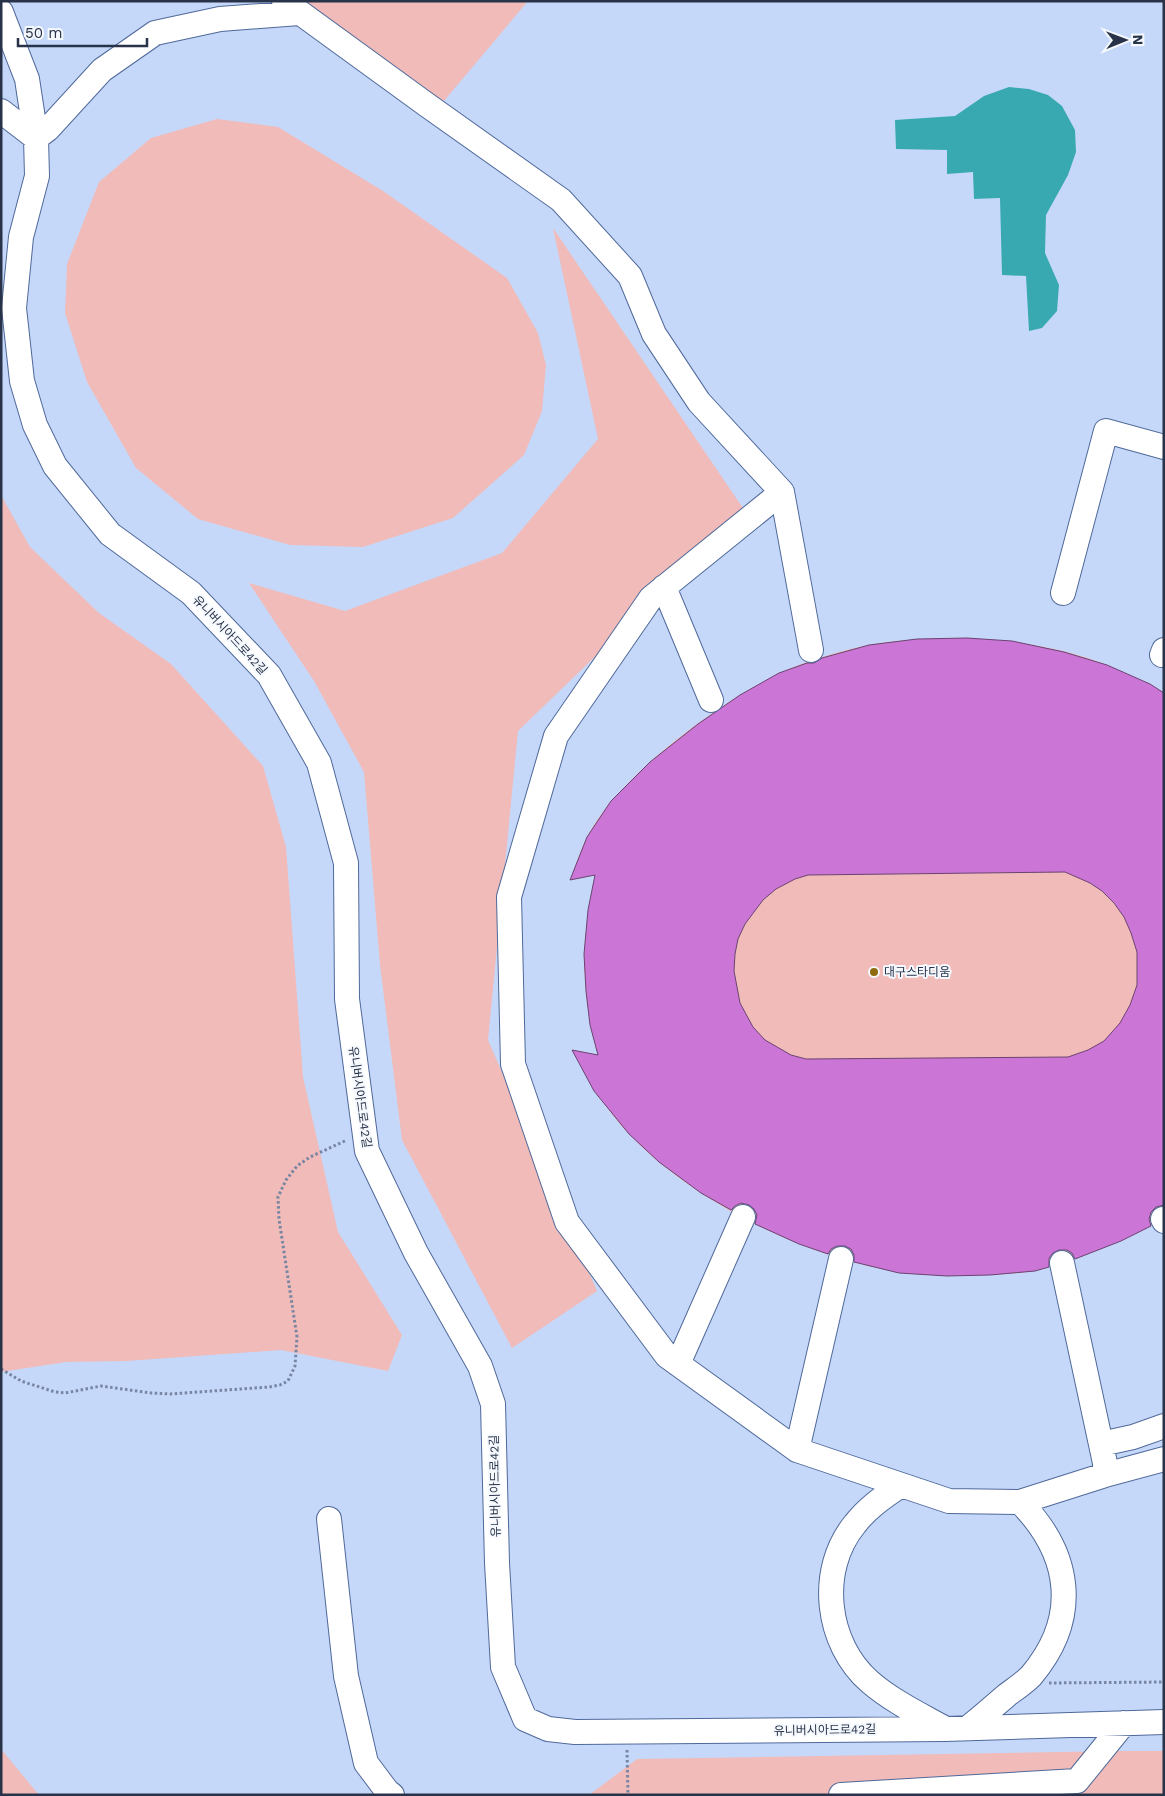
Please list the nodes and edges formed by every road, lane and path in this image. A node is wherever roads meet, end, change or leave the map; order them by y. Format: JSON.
{"nodes":[{"id":1,"x":292,"y":7,"type":"edge"},
{"id":2,"x":1,"y":12,"type":"edge"},
{"id":3,"x":1,"y":111,"type":"edge"},
{"id":4,"x":36,"y":138,"type":"junction"},
{"id":5,"x":1164,"y":447,"type":"edge"},
{"id":6,"x":782,"y":492,"type":"junction"},
{"id":7,"x":664,"y":587,"type":"junction"},
{"id":8,"x":1064,"y":593,"type":"dead end"},
{"id":9,"x":811,"y":650,"type":"dead end"},
{"id":10,"x":711,"y":700,"type":"dead end"},
{"id":11,"x":364,"y":1133,"type":"junction"},
{"id":12,"x":743,"y":1217,"type":"dead end"},
{"id":13,"x":841,"y":1259,"type":"dead end"},
{"id":14,"x":1062,"y":1263,"type":"dead end"},
{"id":15,"x":678,"y":1364,"type":"junction"},
{"id":16,"x":1,"y":1370,"type":"edge"},
{"id":17,"x":1164,"y":1426,"type":"edge"},
{"id":18,"x":1100,"y":1444,"type":"junction"},
{"id":19,"x":797,"y":1450,"type":"junction"},
{"id":20,"x":1164,"y":1459,"type":"edge"},
{"id":21,"x":1105,"y":1475,"type":"junction"},
{"id":22,"x":901,"y":1485,"type":"junction"},
{"id":23,"x":1020,"y":1502,"type":"junction"},
{"id":24,"x":329,"y":1518,"type":"dead end"},
{"id":25,"x":1164,"y":1682,"type":"edge"},
{"id":26,"x":1022,"y":1684,"type":"junction"},
{"id":27,"x":1164,"y":1722,"type":"edge"},
{"id":28,"x":1124,"y":1723,"type":"junction"},
{"id":29,"x":969,"y":1728,"type":"junction"},
{"id":30,"x":945,"y":1729,"type":"junction"},
{"id":31,"x":627,"y":1732,"type":"junction"},
{"id":32,"x":392,"y":1795,"type":"edge"},
{"id":33,"x":628,"y":1795,"type":"edge"},
{"id":34,"x":841,"y":1795,"type":"edge"}],
"edges":[{"from":1,"to":4,"type":"street"},
{"from":1,"to":6,"type":"street"},
{"from":2,"to":4,"type":"street","name":"유니버시아드로42길"},
{"from":3,"to":4,"type":"street"},
{"from":4,"to":11,"type":"street","name":"유니버시아드로42길"},
{"from":5,"to":8,"type":"street"},
{"from":6,"to":7,"type":"street"},
{"from":6,"to":9,"type":"street"},
{"from":7,"to":10,"type":"street"},
{"from":7,"to":15,"type":"street"},
{"from":11,"to":16,"type":"path"},
{"from":11,"to":31,"type":"street","name":"유니버시아드로42길"},
{"from":12,"to":15,"type":"street"},
{"from":13,"to":19,"type":"street"},
{"from":14,"to":18,"type":"street"},
{"from":15,"to":19,"type":"street"},
{"from":17,"to":18,"type":"street"},
{"from":18,"to":21,"type":"street"},
{"from":19,"to":22,"type":"street"},
{"from":20,"to":21,"type":"street"},
{"from":21,"to":23,"type":"street"},
{"from":22,"to":23,"type":"street"},
{"from":22,"to":30,"type":"street"},
{"from":23,"to":26,"type":"street"},
{"from":24,"to":32,"type":"street"},
{"from":25,"to":26,"type":"path"},
{"from":26,"to":29,"type":"street"},
{"from":27,"to":28,"type":"street","name":"유니버시아드로42길"},
{"from":28,"to":29,"type":"street","name":"유니버시아드로42길"},
{"from":28,"to":34,"type":"street"},
{"from":29,"to":30,"type":"street","name":"유니버시아드로42길"},
{"from":30,"to":31,"type":"street","name":"유니버시아드로42길"},
{"from":31,"to":33,"type":"path"}]}
